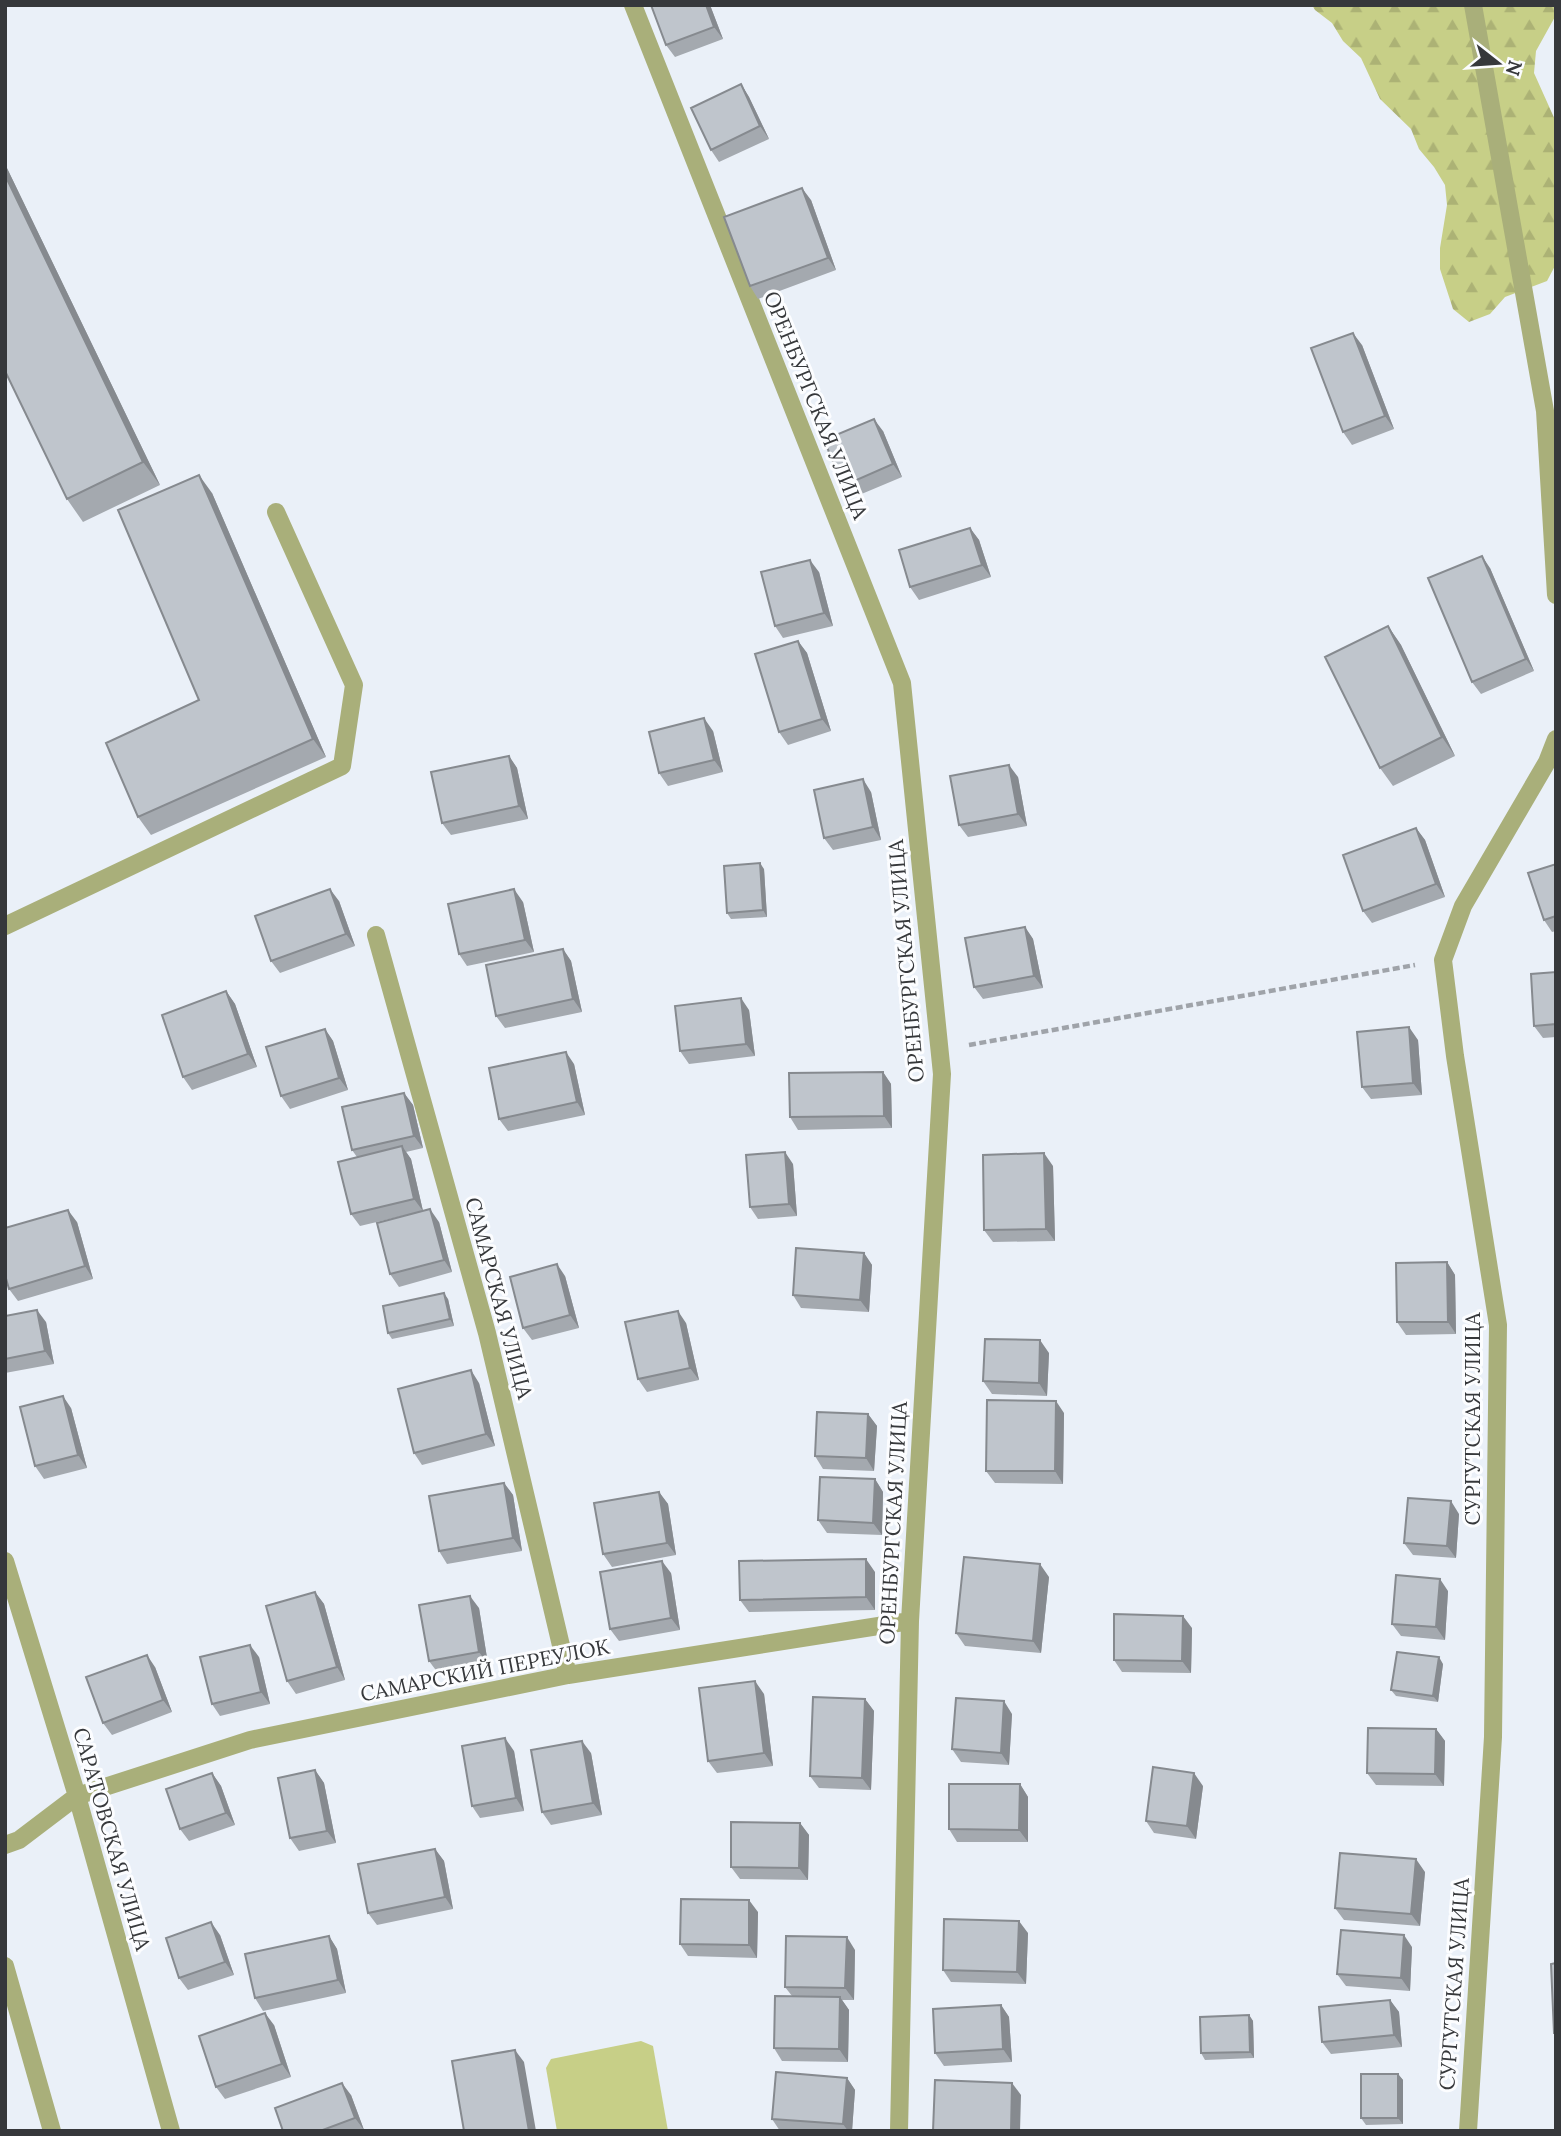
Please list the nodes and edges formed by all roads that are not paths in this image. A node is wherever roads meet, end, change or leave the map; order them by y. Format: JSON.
{"nodes":[{"id":1,"x":633,"y":5,"type":"edge"},
{"id":2,"x":1473,"y":5,"type":"edge"},
{"id":3,"x":276,"y":512,"type":"dead end"},
{"id":4,"x":1556,"y":595,"type":"edge"},
{"id":5,"x":1556,"y":739,"type":"edge"},
{"id":6,"x":5,"y":926,"type":"edge"},
{"id":7,"x":376,"y":935,"type":"dead end"},
{"id":8,"x":5,"y":1561,"type":"edge"},
{"id":9,"x":910,"y":1621,"type":"junction"},
{"id":10,"x":568,"y":1675,"type":"junction"},
{"id":11,"x":77,"y":1796,"type":"junction"},
{"id":12,"x":5,"y":1845,"type":"edge"},
{"id":13,"x":5,"y":1966,"type":"edge"},
{"id":14,"x":52,"y":2131,"type":"edge"},
{"id":15,"x":171,"y":2131,"type":"edge"},
{"id":16,"x":899,"y":2131,"type":"edge"},
{"id":17,"x":1468,"y":2131,"type":"edge"}],
"edges":[{"from":1,"to":9,"type":"street","name":"ОРЕНБУРГСКАЯ УЛИЦА"},
{"from":2,"to":4,"type":"street"},
{"from":3,"to":6,"type":"street"},
{"from":5,"to":17,"type":"street","name":"СУРГУТСКАЯ УЛИЦА"},
{"from":7,"to":10,"type":"street","name":"САМАРСКАЯ УЛИЦА"},
{"from":8,"to":11,"type":"street","name":"САРАТОВСКАЯ УЛИЦА"},
{"from":9,"to":10,"type":"street","name":"САМАРСКИЙ ПЕРЕУЛОК"},
{"from":9,"to":16,"type":"street","name":"ОРЕНБУРГСКАЯ УЛИЦА"},
{"from":10,"to":11,"type":"street","name":"САМАРСКИЙ ПЕРЕУЛОК"},
{"from":11,"to":12,"type":"street","name":"САМАРСКИЙ ПЕРЕУЛОК"},
{"from":11,"to":15,"type":"street","name":"САРАТОВСКАЯ УЛИЦА"},
{"from":13,"to":14,"type":"street"}]}
